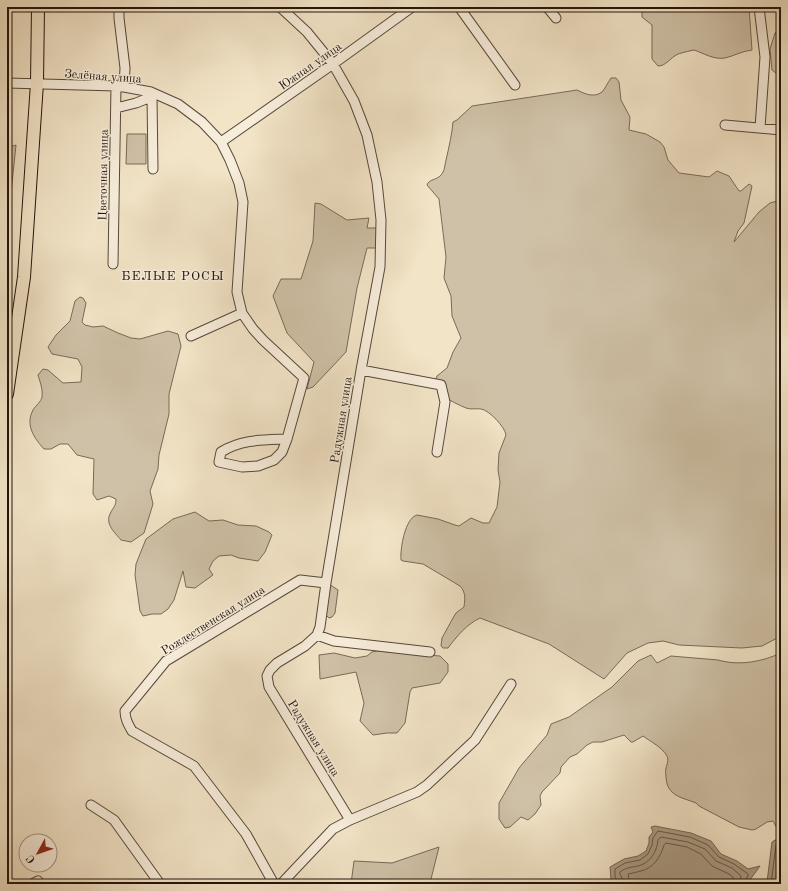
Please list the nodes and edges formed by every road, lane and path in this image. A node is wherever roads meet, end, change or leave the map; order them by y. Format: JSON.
{"nodes":[{"id":1,"x":38,"y":7,"type":"edge"},
{"id":2,"x":119,"y":7,"type":"edge"},
{"id":3,"x":280,"y":7,"type":"edge"},
{"id":4,"x":412,"y":7,"type":"edge"},
{"id":5,"x":459,"y":7,"type":"edge"},
{"id":6,"x":547,"y":7,"type":"edge"},
{"id":7,"x":759,"y":7,"type":"edge"},
{"id":8,"x":556,"y":18,"type":"dead end"},
{"id":9,"x":334,"y":64,"type":"junction"},
{"id":10,"x":7,"y":82,"type":"edge"},
{"id":11,"x":36,"y":83,"type":"junction"},
{"id":12,"x":515,"y":85,"type":"dead end"},
{"id":13,"x":120,"y":86,"type":"junction"},
{"id":14,"x":155,"y":96,"type":"junction"},
{"id":15,"x":116,"y":108,"type":"junction"},
{"id":16,"x":726,"y":125,"type":"dead end"},
{"id":17,"x":760,"y":128,"type":"junction"},
{"id":18,"x":781,"y":130,"type":"edge"},
{"id":19,"x":221,"y":142,"type":"junction"},
{"id":20,"x":153,"y":169,"type":"dead end"},
{"id":21,"x":113,"y":264,"type":"dead end"},
{"id":22,"x":242,"y":313,"type":"junction"},
{"id":23,"x":191,"y":336,"type":"dead end"},
{"id":24,"x":361,"y":370,"type":"junction"},
{"id":25,"x":7,"y":394,"type":"edge"},
{"id":26,"x":287,"y":439,"type":"junction"},
{"id":27,"x":436,"y":452,"type":"dead end"},
{"id":28,"x":326,"y":583,"type":"junction"},
{"id":29,"x":317,"y":636,"type":"junction"},
{"id":30,"x":430,"y":652,"type":"dead end"},
{"id":31,"x":511,"y":684,"type":"dead end"},
{"id":32,"x":91,"y":805,"type":"dead end"},
{"id":33,"x":350,"y":820,"type":"junction"},
{"id":34,"x":32,"y":884,"type":"edge"},
{"id":35,"x":40,"y":884,"type":"edge"},
{"id":36,"x":160,"y":884,"type":"edge"},
{"id":37,"x":274,"y":884,"type":"edge"},
{"id":38,"x":281,"y":884,"type":"edge"}],
"edges":[{"from":1,"to":11,"type":"main road"},
{"from":2,"to":13,"type":"street","name":"Цветочная улица"},
{"from":3,"to":9,"type":"street","name":"Радужная улица"},
{"from":4,"to":9,"type":"street","name":"Южная улица"},
{"from":5,"to":12,"type":"street"},
{"from":6,"to":8,"type":"street"},
{"from":7,"to":17,"type":"street"},
{"from":9,"to":19,"type":"street","name":"Южная улица"},
{"from":9,"to":24,"type":"street","name":"Радужная улица"},
{"from":10,"to":11,"type":"street","name":"Зелёная улица"},
{"from":11,"to":13,"type":"street","name":"Зелёная улица"},
{"from":11,"to":25,"type":"main road"},
{"from":13,"to":14,"type":"street","name":"Зелёная улица"},
{"from":13,"to":15,"type":"street","name":"Цветочная улица"},
{"from":14,"to":15,"type":"street"},
{"from":14,"to":19,"type":"street","name":"Зелёная улица"},
{"from":14,"to":20,"type":"street"},
{"from":15,"to":21,"type":"street","name":"Цветочная улица"},
{"from":16,"to":17,"type":"street"},
{"from":17,"to":18,"type":"street"},
{"from":19,"to":22,"type":"street","name":"Зелёная улица"},
{"from":22,"to":23,"type":"street"},
{"from":22,"to":26,"type":"street","name":"Зелёная улица"},
{"from":24,"to":27,"type":"street"},
{"from":24,"to":28,"type":"street","name":"Радужная улица"},
{"from":26,"to":26,"type":"street"},
{"from":28,"to":29,"type":"street","name":"Радужная улица"},
{"from":28,"to":37,"type":"street","name":"Рождественская улица"},
{"from":29,"to":30,"type":"street"},
{"from":29,"to":33,"type":"street","name":"Радужная улица"},
{"from":31,"to":33,"type":"street"},
{"from":32,"to":36,"type":"street"},
{"from":33,"to":38,"type":"street"},
{"from":34,"to":35,"type":"street"}]}
